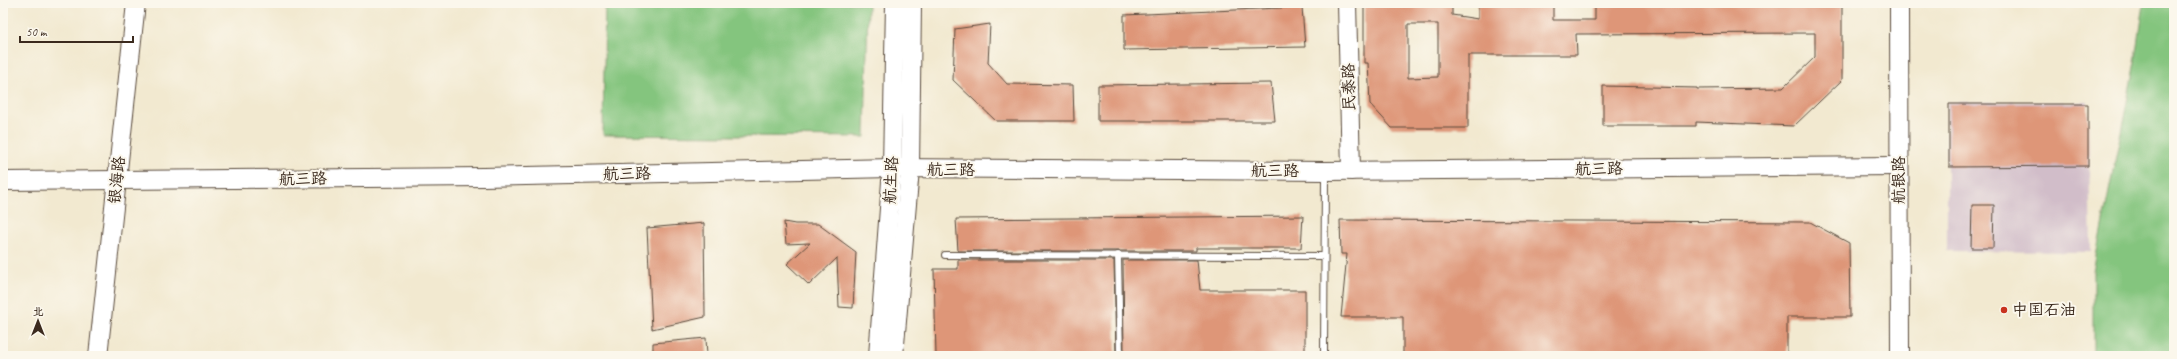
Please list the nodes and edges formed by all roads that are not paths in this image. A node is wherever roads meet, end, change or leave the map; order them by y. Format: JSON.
{"nodes":[{"id":1,"x":136,"y":3,"type":"edge"},
{"id":2,"x":895,"y":3,"type":"edge"},
{"id":3,"x":912,"y":3,"type":"edge"},
{"id":4,"x":1347,"y":3,"type":"edge"},
{"id":5,"x":1899,"y":3,"type":"edge"},
{"id":6,"x":1898,"y":166,"type":"junction"},
{"id":7,"x":892,"y":168,"type":"junction"},
{"id":8,"x":910,"y":169,"type":"junction"},
{"id":9,"x":1325,"y":171,"type":"junction"},
{"id":10,"x":1351,"y":171,"type":"junction"},
{"id":11,"x":3,"y":181,"type":"edge"},
{"id":12,"x":117,"y":181,"type":"junction"},
{"id":13,"x":946,"y":255,"type":"dead end"},
{"id":14,"x":1118,"y":255,"type":"junction"},
{"id":15,"x":1324,"y":256,"type":"junction"},
{"id":16,"x":98,"y":356,"type":"edge"},
{"id":17,"x":878,"y":356,"type":"edge"},
{"id":18,"x":894,"y":356,"type":"edge"},
{"id":19,"x":1120,"y":356,"type":"edge"},
{"id":20,"x":1324,"y":356,"type":"edge"},
{"id":21,"x":1900,"y":356,"type":"edge"}],
"edges":[{"from":1,"to":12,"type":"street","name":"银海路"},
{"from":2,"to":7,"type":"street","name":"航生路"},
{"from":3,"to":8,"type":"street"},
{"from":4,"to":10,"type":"street","name":"民泰路"},
{"from":5,"to":6,"type":"street","name":"航银路"},
{"from":6,"to":10,"type":"street","name":"航三路"},
{"from":6,"to":21,"type":"street","name":"航银路"},
{"from":7,"to":8,"type":"street","name":"航三路"},
{"from":7,"to":12,"type":"street","name":"航三路"},
{"from":7,"to":17,"type":"street","name":"航生路"},
{"from":8,"to":9,"type":"street","name":"航三路"},
{"from":8,"to":18,"type":"street"},
{"from":9,"to":10,"type":"street","name":"航三路"},
{"from":9,"to":15,"type":"lane"},
{"from":11,"to":12,"type":"street","name":"航三路"},
{"from":12,"to":16,"type":"street","name":"银海路"},
{"from":13,"to":14,"type":"lane"},
{"from":14,"to":15,"type":"lane"},
{"from":14,"to":19,"type":"lane"},
{"from":15,"to":20,"type":"lane"}]}
